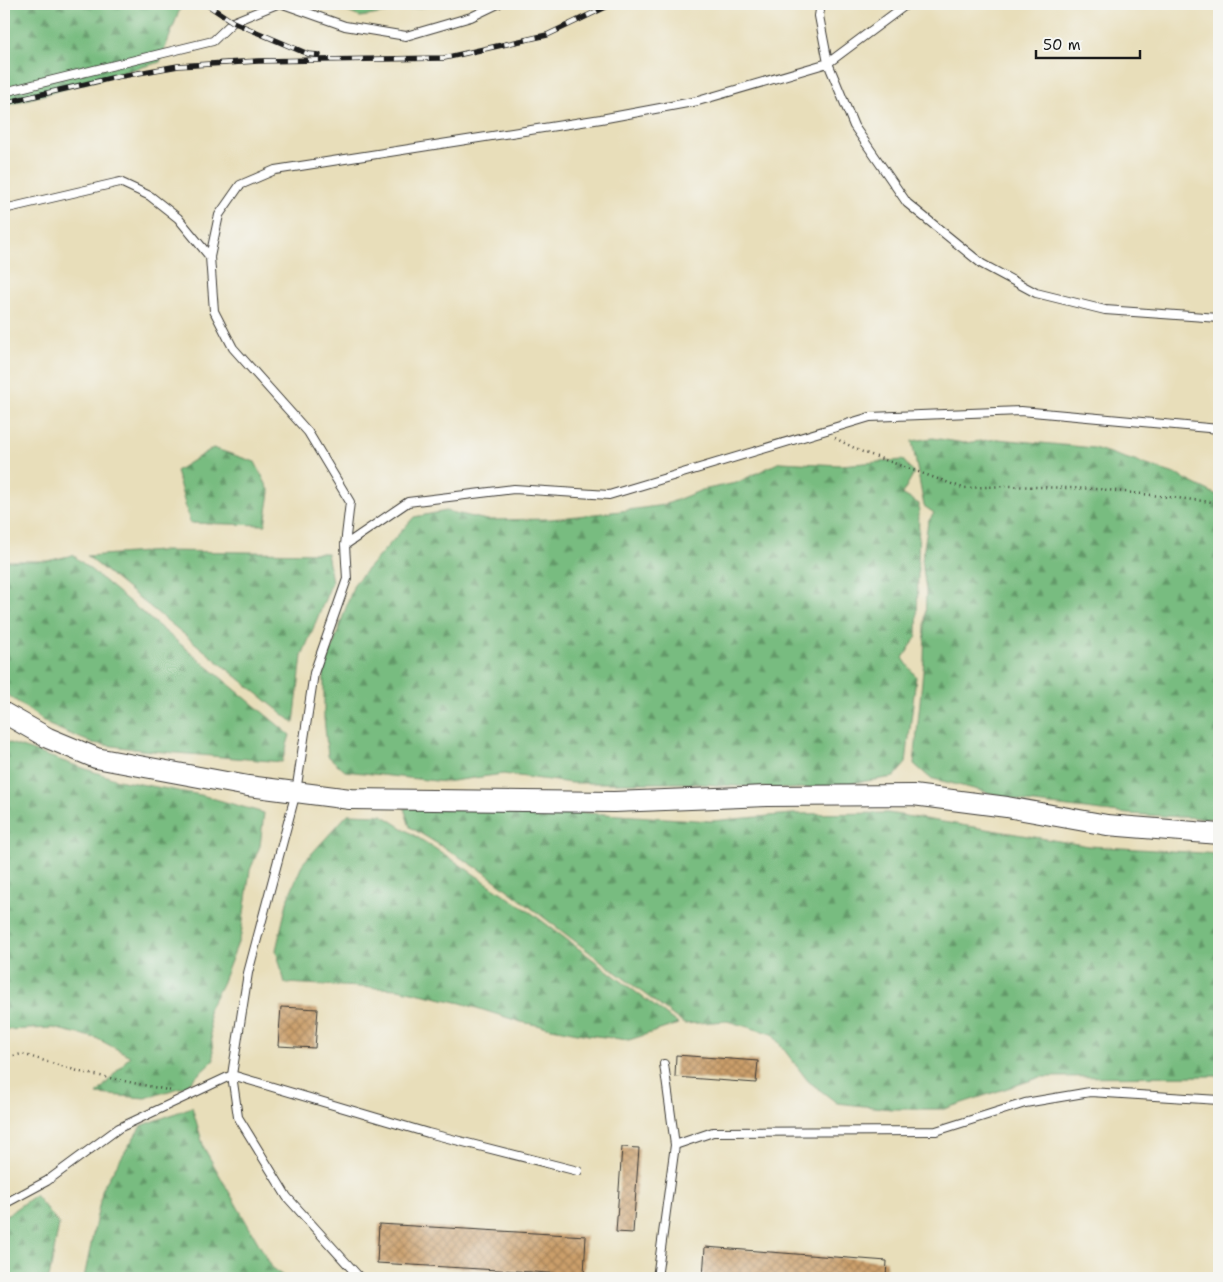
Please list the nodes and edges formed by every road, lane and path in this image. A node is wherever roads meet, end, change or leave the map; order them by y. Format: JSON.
{"nodes":[{"id":1,"x":277,"y":4,"type":"edge"},
{"id":2,"x":283,"y":4,"type":"edge"},
{"id":3,"x":498,"y":4,"type":"edge"},
{"id":4,"x":821,"y":4,"type":"edge"},
{"id":5,"x":907,"y":4,"type":"edge"},
{"id":6,"x":828,"y":63,"type":"junction"},
{"id":7,"x":4,"y":92,"type":"edge"},
{"id":8,"x":4,"y":209,"type":"edge"},
{"id":9,"x":210,"y":257,"type":"junction"},
{"id":10,"x":1219,"y":318,"type":"edge"},
{"id":11,"x":1219,"y":430,"type":"edge"},
{"id":12,"x":822,"y":431,"type":"junction"},
{"id":13,"x":1219,"y":505,"type":"edge"},
{"id":14,"x":345,"y":545,"type":"junction"},
{"id":15,"x":4,"y":713,"type":"edge"},
{"id":16,"x":296,"y":792,"type":"junction"},
{"id":17,"x":1219,"y":834,"type":"edge"},
{"id":18,"x":4,"y":1058,"type":"edge"},
{"id":19,"x":664,"y":1064,"type":"dead end"},
{"id":20,"x":232,"y":1075,"type":"junction"},
{"id":21,"x":190,"y":1095,"type":"junction"},
{"id":22,"x":1219,"y":1100,"type":"edge"},
{"id":23,"x":675,"y":1145,"type":"junction"},
{"id":24,"x":578,"y":1171,"type":"dead end"},
{"id":25,"x":4,"y":1204,"type":"edge"},
{"id":26,"x":360,"y":1278,"type":"edge"},
{"id":27,"x":657,"y":1278,"type":"edge"}],
"edges":[{"from":1,"to":7,"type":"lane"},
{"from":2,"to":3,"type":"lane"},
{"from":4,"to":6,"type":"lane"},
{"from":5,"to":6,"type":"lane"},
{"from":6,"to":9,"type":"lane"},
{"from":6,"to":10,"type":"lane"},
{"from":8,"to":9,"type":"lane"},
{"from":9,"to":14,"type":"lane"},
{"from":11,"to":12,"type":"lane"},
{"from":12,"to":13,"type":"path"},
{"from":12,"to":14,"type":"lane"},
{"from":14,"to":16,"type":"lane"},
{"from":15,"to":16,"type":"street"},
{"from":16,"to":17,"type":"street"},
{"from":16,"to":20,"type":"lane"},
{"from":18,"to":21,"type":"path"},
{"from":19,"to":23,"type":"lane"},
{"from":20,"to":21,"type":"lane"},
{"from":20,"to":24,"type":"lane"},
{"from":20,"to":26,"type":"lane"},
{"from":21,"to":25,"type":"lane"},
{"from":22,"to":23,"type":"lane"},
{"from":23,"to":27,"type":"lane"}]}
